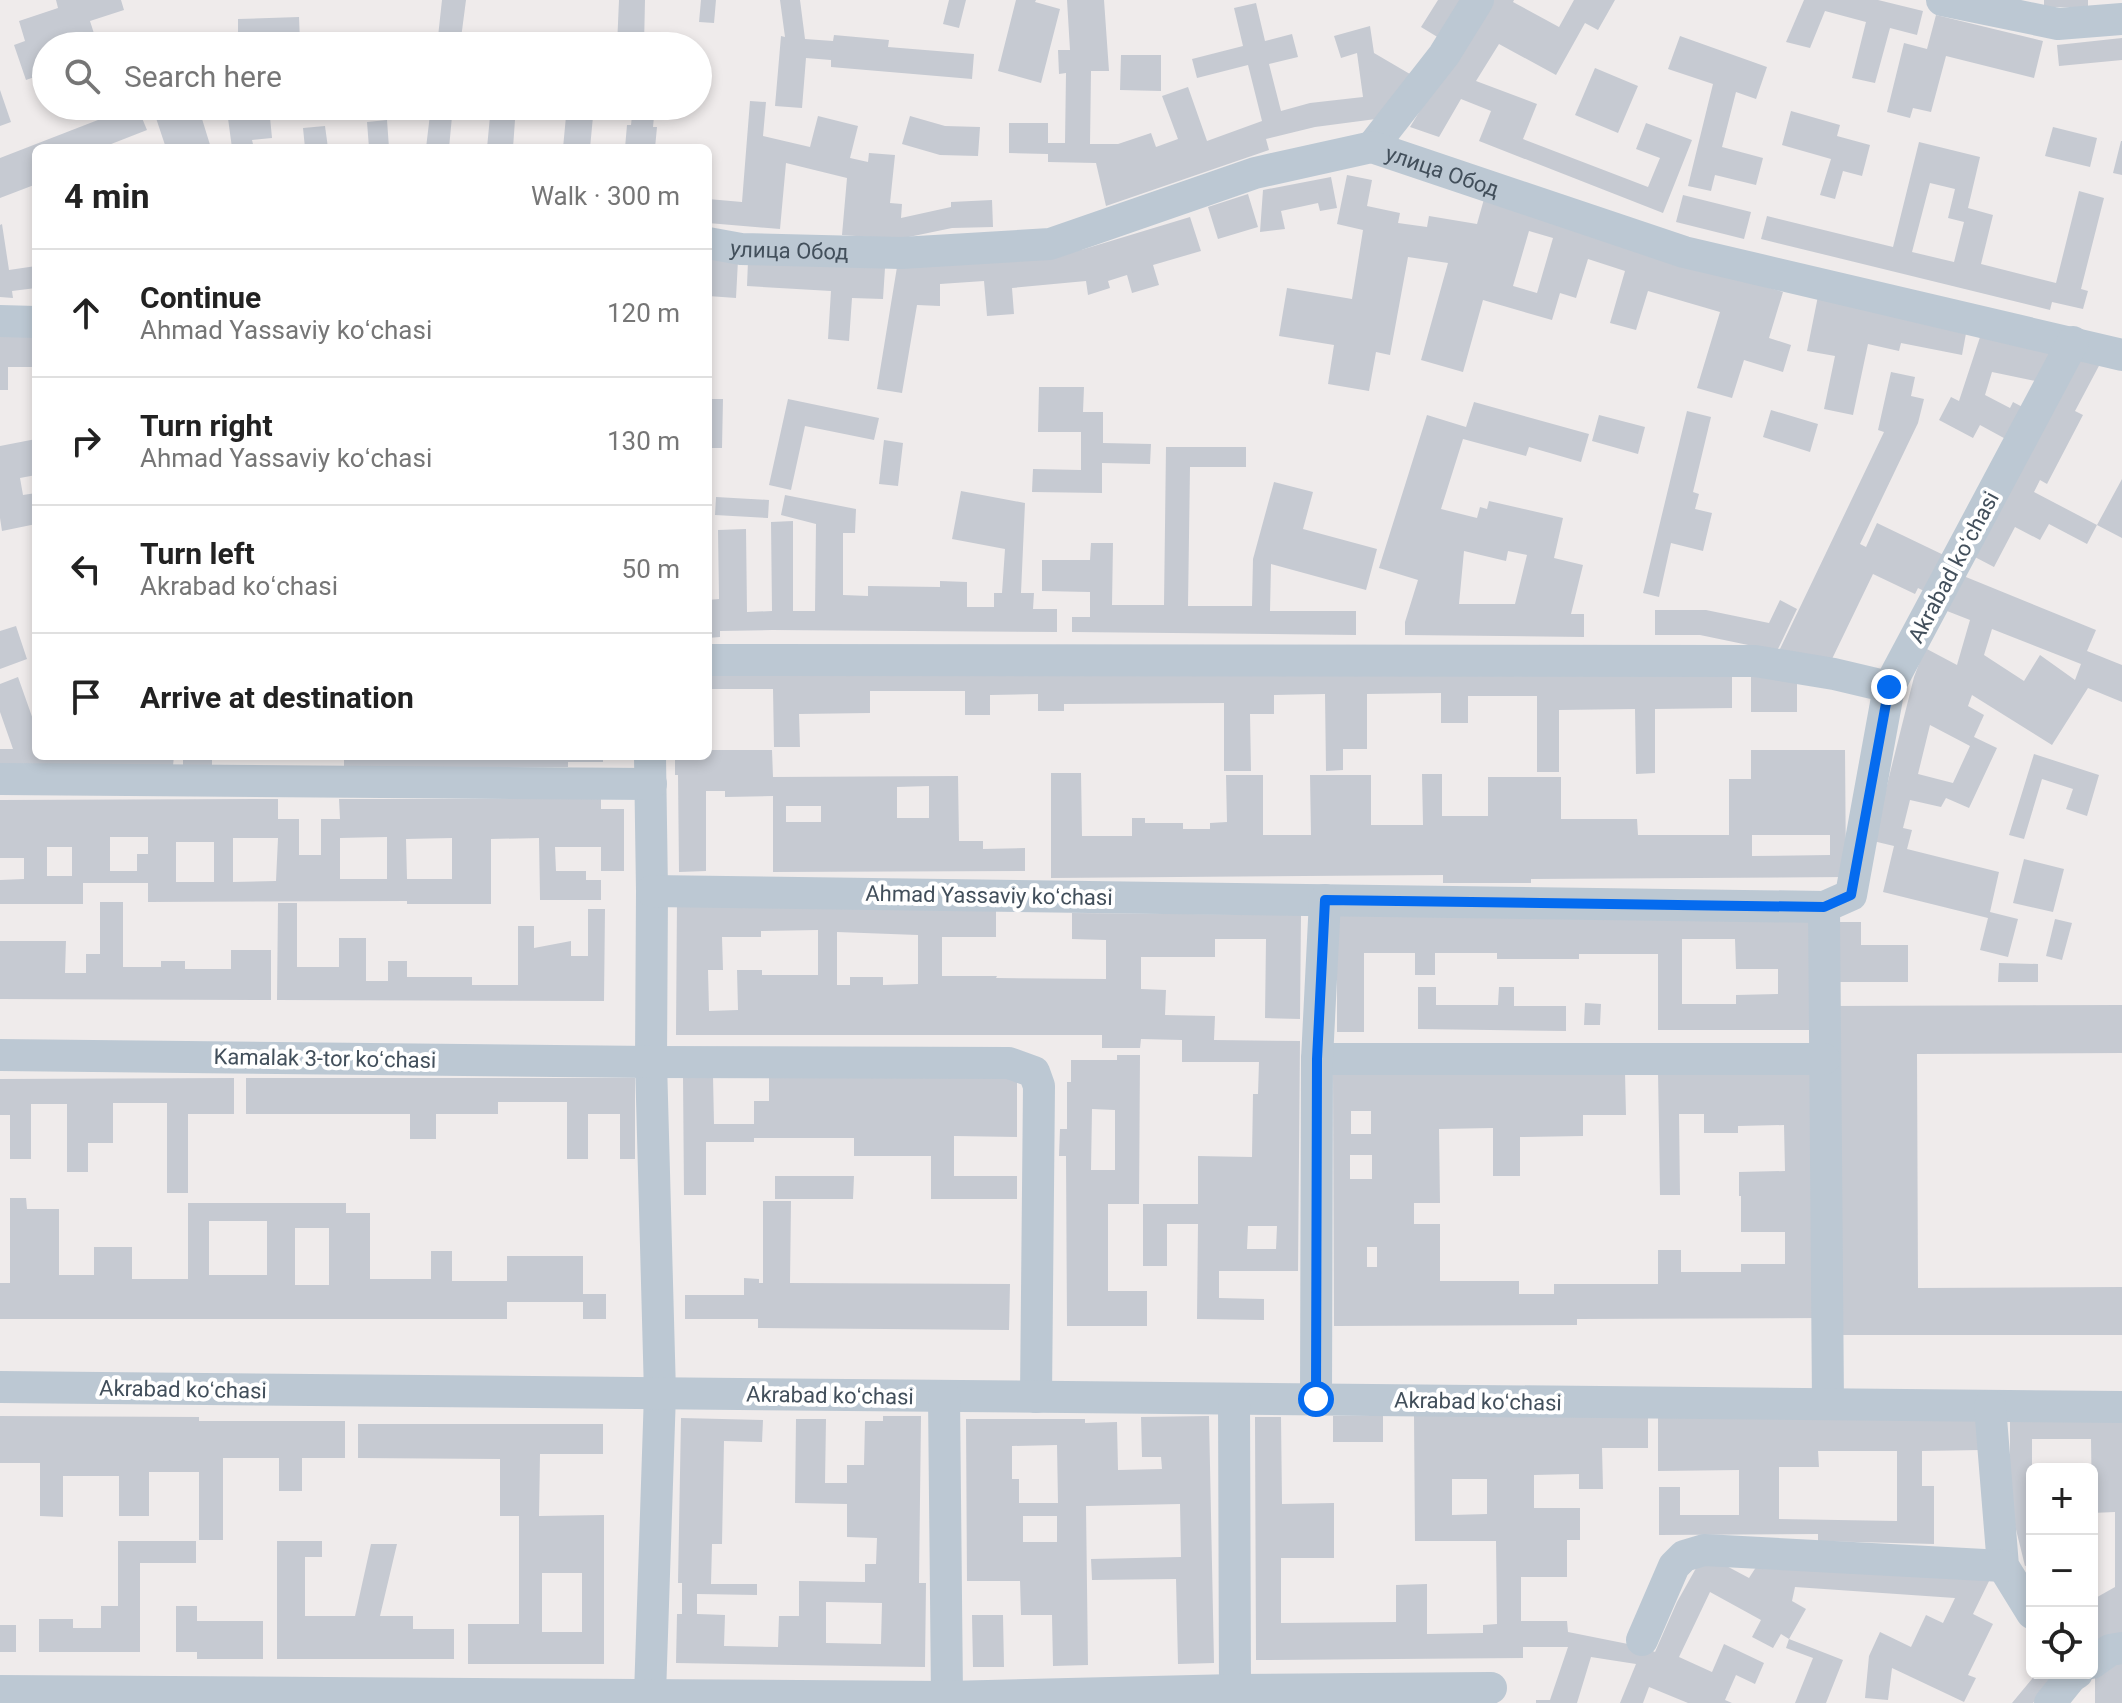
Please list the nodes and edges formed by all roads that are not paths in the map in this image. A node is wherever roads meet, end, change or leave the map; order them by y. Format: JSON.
{"nodes":[{"id":1,"x":1478,"y":0,"type":"edge"},
{"id":2,"x":1942,"y":0,"type":"edge"},
{"id":3,"x":2122,"y":19,"type":"edge"},
{"id":4,"x":1372,"y":147,"type":"junction"},
{"id":5,"x":712,"y":244,"type":"edge"},
{"id":6,"x":0,"y":321,"type":"edge"},
{"id":7,"x":32,"y":322,"type":"edge"},
{"id":8,"x":2073,"y":342,"type":"junction"},
{"id":9,"x":2122,"y":355,"type":"edge"},
{"id":10,"x":712,"y":660,"type":"edge"},
{"id":11,"x":1889,"y":687,"type":"junction"},
{"id":12,"x":650,"y":770,"type":"edge"},
{"id":13,"x":0,"y":779,"type":"edge"},
{"id":14,"x":652,"y":891,"type":"junction"},
{"id":15,"x":1325,"y":900,"type":"junction"},
{"id":16,"x":1824,"y":907,"type":"junction"},
{"id":17,"x":0,"y":1055,"type":"edge"},
{"id":18,"x":1317,"y":1059,"type":"junction"},
{"id":19,"x":1824,"y":1059,"type":"junction"},
{"id":20,"x":651,"y":1062,"type":"junction"},
{"id":21,"x":0,"y":1387,"type":"edge"},
{"id":22,"x":660,"y":1393,"type":"junction"},
{"id":23,"x":944,"y":1396,"type":"junction"},
{"id":24,"x":1036,"y":1397,"type":"junction"},
{"id":25,"x":1234,"y":1399,"type":"junction"},
{"id":26,"x":1316,"y":1399,"type":"junction"},
{"id":27,"x":1828,"y":1404,"type":"junction"},
{"id":28,"x":1990,"y":1406,"type":"junction"},
{"id":29,"x":2122,"y":1407,"type":"edge"},
{"id":30,"x":2003,"y":1566,"type":"junction"},
{"id":31,"x":2028,"y":1607,"type":"edge"},
{"id":32,"x":1642,"y":1640,"type":"dead end"},
{"id":33,"x":2122,"y":1648,"type":"edge"},
{"id":34,"x":2098,"y":1658,"type":"edge"},
{"id":35,"x":2070,"y":1679,"type":"edge"},
{"id":36,"x":1491,"y":1688,"type":"dead end"},
{"id":37,"x":1235,"y":1690,"type":"junction"},
{"id":38,"x":0,"y":1691,"type":"edge"},
{"id":39,"x":650,"y":1695,"type":"junction"},
{"id":40,"x":947,"y":1697,"type":"junction"},
{"id":41,"x":2050,"y":1703,"type":"edge"}],
"edges":[{"from":1,"to":4,"type":"street"},
{"from":2,"to":3,"type":"street"},
{"from":4,"to":5,"type":"street","name":"улица Обод"},
{"from":4,"to":8,"type":"street","name":"улица Обод"},
{"from":6,"to":7,"type":"street"},
{"from":8,"to":9,"type":"street","name":"улица Обод"},
{"from":8,"to":11,"type":"street","name":"Akrabad koʻchasi"},
{"from":10,"to":11,"type":"street"},
{"from":11,"to":16,"type":"street","name":"Akrabad koʻchasi"},
{"from":12,"to":13,"type":"street"},
{"from":12,"to":14,"type":"street"},
{"from":14,"to":15,"type":"street","name":"Ahmad Yassaviy koʻchasi"},
{"from":14,"to":20,"type":"street"},
{"from":15,"to":16,"type":"street","name":"Ahmad Yassaviy koʻchasi"},
{"from":15,"to":18,"type":"street"},
{"from":16,"to":19,"type":"street"},
{"from":17,"to":20,"type":"street","name":"Kamalak 3-tor koʻchasi"},
{"from":18,"to":19,"type":"street"},
{"from":18,"to":26,"type":"street"},
{"from":19,"to":27,"type":"street"},
{"from":20,"to":22,"type":"street"},
{"from":20,"to":24,"type":"street","name":"Kamalak 3-tor koʻchasi"},
{"from":21,"to":22,"type":"street","name":"Akrabad koʻchasi"},
{"from":22,"to":23,"type":"street","name":"Akrabad koʻchasi"},
{"from":22,"to":39,"type":"street"},
{"from":23,"to":24,"type":"street","name":"Akrabad koʻchasi"},
{"from":23,"to":40,"type":"street"},
{"from":24,"to":25,"type":"street","name":"Akrabad koʻchasi"},
{"from":25,"to":26,"type":"street","name":"Akrabad koʻchasi"},
{"from":25,"to":37,"type":"street"},
{"from":26,"to":27,"type":"street","name":"Akrabad koʻchasi"},
{"from":27,"to":28,"type":"street","name":"Akrabad koʻchasi"},
{"from":28,"to":29,"type":"street","name":"Akrabad koʻchasi"},
{"from":28,"to":30,"type":"street"},
{"from":30,"to":31,"type":"street"},
{"from":30,"to":32,"type":"street"},
{"from":33,"to":34,"type":"street"},
{"from":35,"to":41,"type":"street"},
{"from":36,"to":37,"type":"street"},
{"from":37,"to":40,"type":"street"},
{"from":38,"to":39,"type":"street"},
{"from":39,"to":40,"type":"street"}]}
